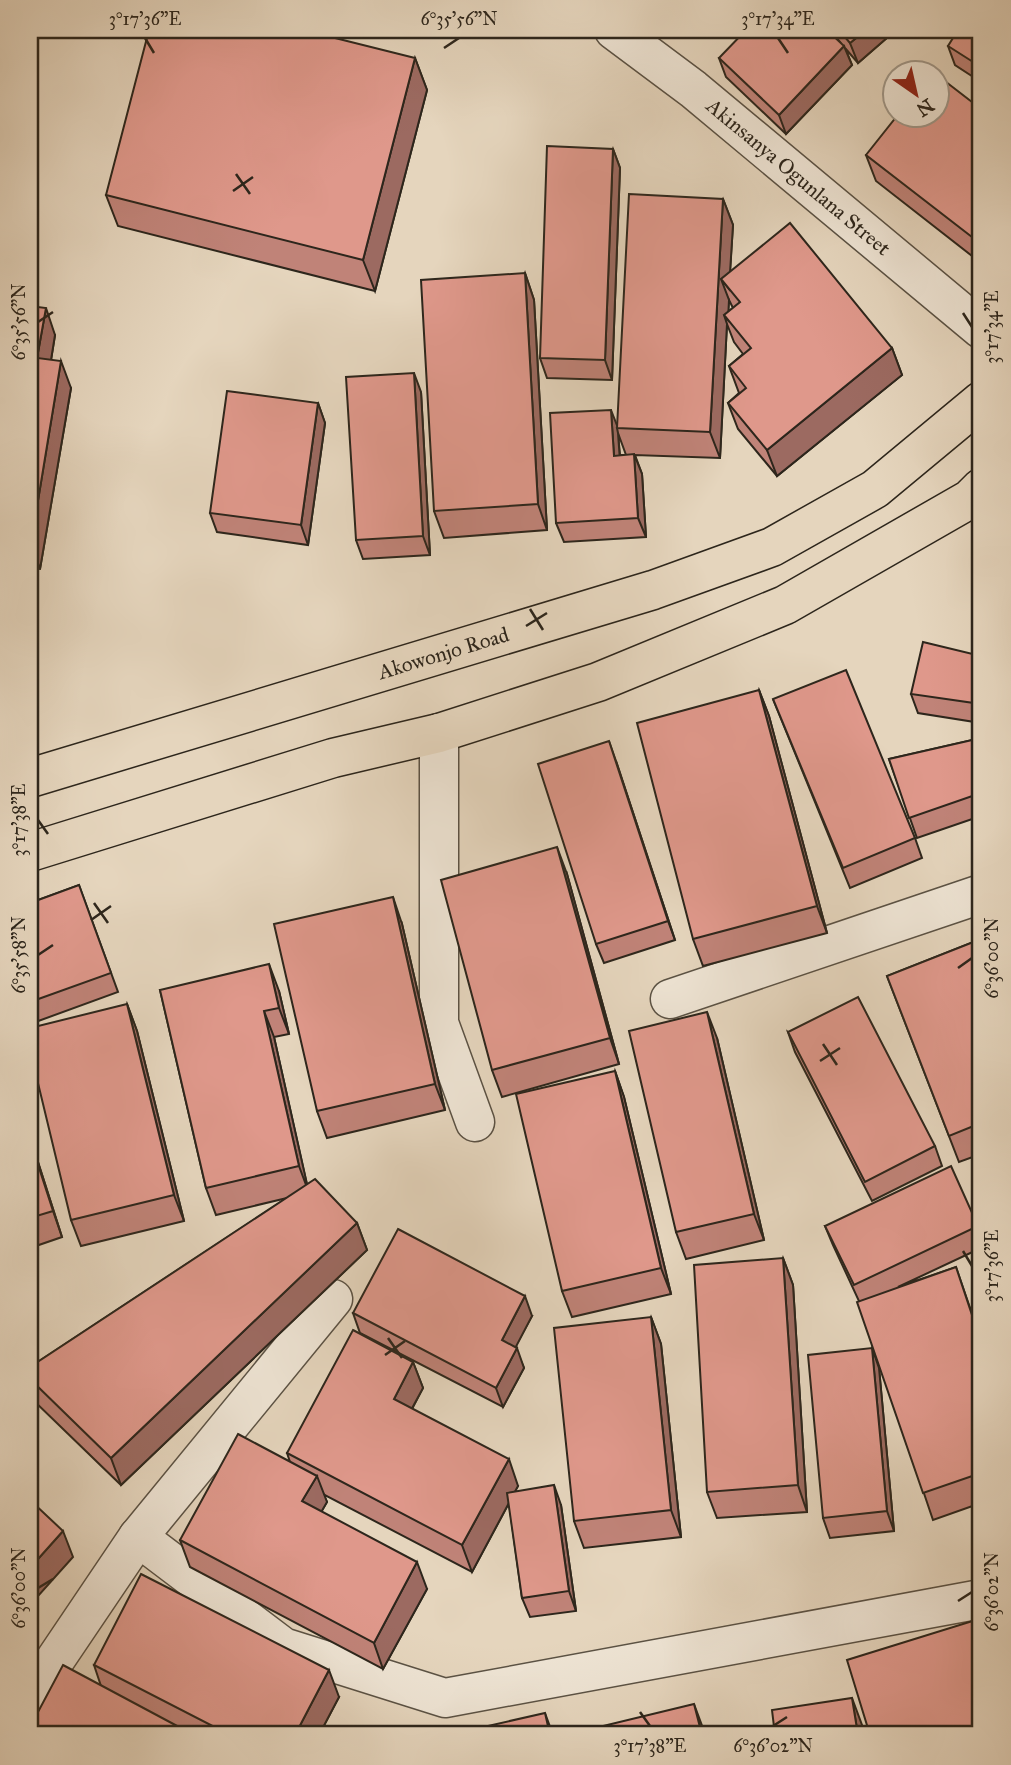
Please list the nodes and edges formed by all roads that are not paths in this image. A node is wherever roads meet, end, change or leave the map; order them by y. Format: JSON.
{"nodes":[{"id":1,"x":614,"y":30,"type":"edge"},
{"id":2,"x":981,"y":329,"type":"edge"},
{"id":3,"x":981,"y":401,"type":"edge"},
{"id":4,"x":981,"y":488,"type":"edge"},
{"id":5,"x":439,"y":733,"type":"junction"},
{"id":6,"x":30,"y":778,"type":"edge"},
{"id":7,"x":30,"y":852,"type":"edge"},
{"id":8,"x":981,"y":894,"type":"edge"},
{"id":9,"x":670,"y":999,"type":"dead end"},
{"id":10,"x":475,"y":1122,"type":"dead end"},
{"id":11,"x":333,"y":1299,"type":"dead end"},
{"id":12,"x":138,"y":1537,"type":"junction"},
{"id":13,"x":981,"y":1599,"type":"edge"},
{"id":14,"x":30,"y":1697,"type":"edge"}],
"edges":[{"from":1,"to":2,"type":"street","name":"Akinsanya Ogunlana Street"},
{"from":3,"to":6,"type":"main road","name":"Akowonjo Road"},
{"from":4,"to":5,"type":"main road"},
{"from":5,"to":7,"type":"main road"},
{"from":5,"to":10,"type":"street"},
{"from":8,"to":9,"type":"street"},
{"from":11,"to":12,"type":"street"},
{"from":12,"to":13,"type":"street"},
{"from":12,"to":14,"type":"street"}]}
